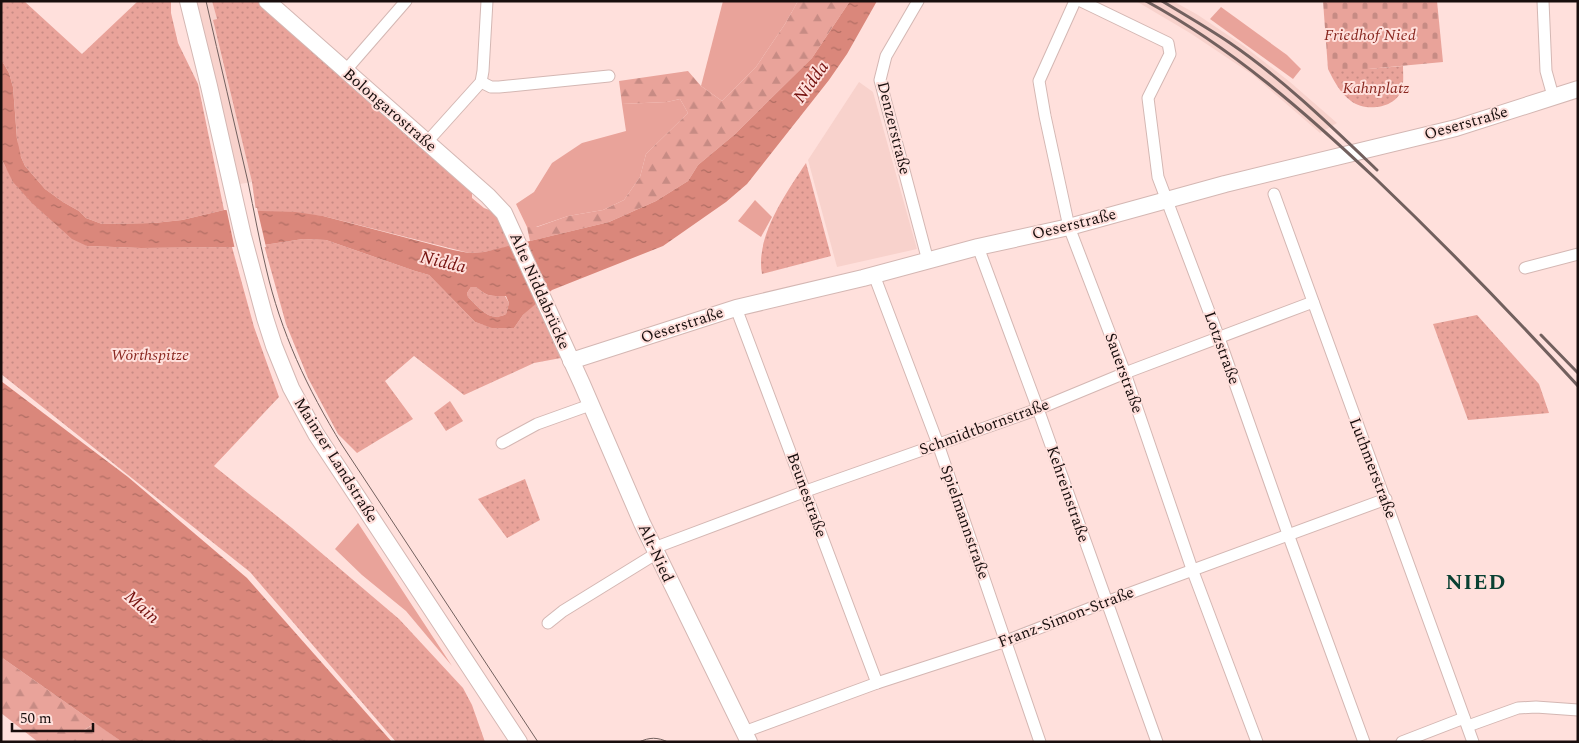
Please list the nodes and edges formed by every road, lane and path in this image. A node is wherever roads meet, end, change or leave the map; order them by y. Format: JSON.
{"nodes":[{"id":1,"x":188,"y":1,"type":"edge"},
{"id":2,"x":267,"y":1,"type":"edge"},
{"id":3,"x":406,"y":1,"type":"edge"},
{"id":4,"x":487,"y":1,"type":"edge"},
{"id":5,"x":918,"y":1,"type":"edge"},
{"id":6,"x":1076,"y":1,"type":"edge"},
{"id":7,"x":1082,"y":1,"type":"edge"},
{"id":8,"x":1543,"y":1,"type":"edge"},
{"id":9,"x":346,"y":70,"type":"junction"},
{"id":10,"x":609,"y":76,"type":"dead end"},
{"id":11,"x":481,"y":82,"type":"junction"},
{"id":12,"x":1578,"y":89,"type":"edge"},
{"id":13,"x":1554,"y":96,"type":"junction"},
{"id":14,"x":427,"y":142,"type":"junction"},
{"id":15,"x":1274,"y":194,"type":"dead end"},
{"id":16,"x":1166,"y":200,"type":"junction"},
{"id":17,"x":509,"y":222,"type":"joint"},
{"id":18,"x":1069,"y":226,"type":"junction"},
{"id":19,"x":978,"y":247,"type":"junction"},
{"id":20,"x":1578,"y":254,"type":"edge"},
{"id":21,"x":928,"y":261,"type":"junction"},
{"id":22,"x":1525,"y":268,"type":"dead end"},
{"id":23,"x":874,"y":275,"type":"junction"},
{"id":24,"x":1313,"y":302,"type":"junction"},
{"id":25,"x":736,"y":308,"type":"junction"},
{"id":26,"x":1219,"y":338,"type":"junction"},
{"id":27,"x":569,"y":356,"type":"junction"},
{"id":28,"x":1125,"y":373,"type":"junction"},
{"id":29,"x":590,"y":405,"type":"junction"},
{"id":30,"x":1038,"y":409,"type":"junction"},
{"id":31,"x":502,"y":443,"type":"dead end"},
{"id":32,"x":938,"y":444,"type":"junction"},
{"id":33,"x":806,"y":491,"type":"junction"},
{"id":34,"x":1386,"y":499,"type":"junction"},
{"id":35,"x":1288,"y":534,"type":"junction"},
{"id":36,"x":655,"y":551,"type":"junction"},
{"id":37,"x":1192,"y":569,"type":"junction"},
{"id":38,"x":1106,"y":602,"type":"junction"},
{"id":39,"x":548,"y":622,"type":"dead end"},
{"id":40,"x":1006,"y":641,"type":"junction"},
{"id":41,"x":876,"y":683,"type":"junction"},
{"id":42,"x":1578,"y":710,"type":"edge"},
{"id":43,"x":1466,"y":722,"type":"junction"},
{"id":44,"x":747,"y":737,"type":"edge"},
{"id":45,"x":518,"y":742,"type":"edge"},
{"id":46,"x":1040,"y":742,"type":"edge"},
{"id":47,"x":1156,"y":742,"type":"edge"},
{"id":48,"x":1257,"y":742,"type":"edge"},
{"id":49,"x":1364,"y":742,"type":"edge"},
{"id":50,"x":1402,"y":742,"type":"edge"},
{"id":51,"x":1473,"y":742,"type":"edge"}],
"edges":[{"from":1,"to":45,"type":"main road","name":"Mainzer Landstraße"},
{"from":2,"to":9,"type":"main road","name":"Bolongarostraße"},
{"from":3,"to":9,"type":"street"},
{"from":4,"to":11,"type":"street"},
{"from":5,"to":21,"type":"street","name":"Denzerstraße"},
{"from":6,"to":18,"type":"street","name":"Sauerstraße"},
{"from":7,"to":16,"type":"street","name":"Lotzstraße"},
{"from":8,"to":13,"type":"street"},
{"from":9,"to":14,"type":"main road","name":"Bolongarostraße"},
{"from":10,"to":11,"type":"street"},
{"from":11,"to":14,"type":"street"},
{"from":12,"to":13,"type":"main road","name":"Oeserstraße"},
{"from":13,"to":16,"type":"main road","name":"Oeserstraße"},
{"from":14,"to":17,"type":"main road","name":"Bolongarostraße"},
{"from":15,"to":24,"type":"street","name":"Luthmerstraße"},
{"from":16,"to":18,"type":"main road","name":"Oeserstraße"},
{"from":16,"to":26,"type":"street","name":"Lotzstraße"},
{"from":17,"to":27,"type":"main road","name":"Alte Niddabrücke"},
{"from":18,"to":19,"type":"main road","name":"Oeserstraße"},
{"from":18,"to":28,"type":"street","name":"Sauerstraße"},
{"from":19,"to":21,"type":"main road","name":"Oeserstraße"},
{"from":19,"to":30,"type":"street","name":"Kehreinstraße"},
{"from":20,"to":22,"type":"street"},
{"from":21,"to":23,"type":"main road","name":"Oeserstraße"},
{"from":23,"to":25,"type":"main road","name":"Oeserstraße"},
{"from":23,"to":32,"type":"street","name":"Spielmannstraße"},
{"from":24,"to":26,"type":"street","name":"Schmidtbornstraße"},
{"from":24,"to":34,"type":"street","name":"Luthmerstraße"},
{"from":25,"to":27,"type":"main road","name":"Oeserstraße"},
{"from":25,"to":33,"type":"street","name":"Beunestraße"},
{"from":26,"to":28,"type":"street","name":"Schmidtbornstraße"},
{"from":26,"to":35,"type":"street","name":"Lotzstraße"},
{"from":27,"to":29,"type":"main road","name":"Alt-Nied"},
{"from":28,"to":30,"type":"street","name":"Schmidtbornstraße"},
{"from":28,"to":37,"type":"street","name":"Sauerstraße"},
{"from":29,"to":31,"type":"street"},
{"from":29,"to":36,"type":"main road","name":"Alt-Nied"},
{"from":30,"to":32,"type":"street","name":"Schmidtbornstraße"},
{"from":30,"to":38,"type":"street","name":"Kehreinstraße"},
{"from":32,"to":33,"type":"street","name":"Schmidtbornstraße"},
{"from":32,"to":40,"type":"street","name":"Spielmannstraße"},
{"from":33,"to":36,"type":"street","name":"Schmidtbornstraße"},
{"from":33,"to":41,"type":"street","name":"Beunestraße"},
{"from":34,"to":35,"type":"street","name":"Franz-Simon-Straße"},
{"from":34,"to":43,"type":"street","name":"Luthmerstraße"},
{"from":35,"to":37,"type":"street","name":"Franz-Simon-Straße"},
{"from":35,"to":49,"type":"street","name":"Lotzstraße"},
{"from":36,"to":39,"type":"street","name":"Schmidtbornstraße"},
{"from":36,"to":44,"type":"main road","name":"Alt-Nied"},
{"from":37,"to":38,"type":"street","name":"Franz-Simon-Straße"},
{"from":37,"to":48,"type":"street","name":"Sauerstraße"},
{"from":38,"to":40,"type":"street","name":"Franz-Simon-Straße"},
{"from":38,"to":47,"type":"street","name":"Kehreinstraße"},
{"from":40,"to":41,"type":"street","name":"Franz-Simon-Straße"},
{"from":40,"to":46,"type":"street","name":"Spielmannstraße"},
{"from":41,"to":44,"type":"street","name":"Franz-Simon-Straße"},
{"from":42,"to":43,"type":"street"},
{"from":43,"to":50,"type":"street"},
{"from":43,"to":51,"type":"street","name":"Luthmerstraße"}]}
